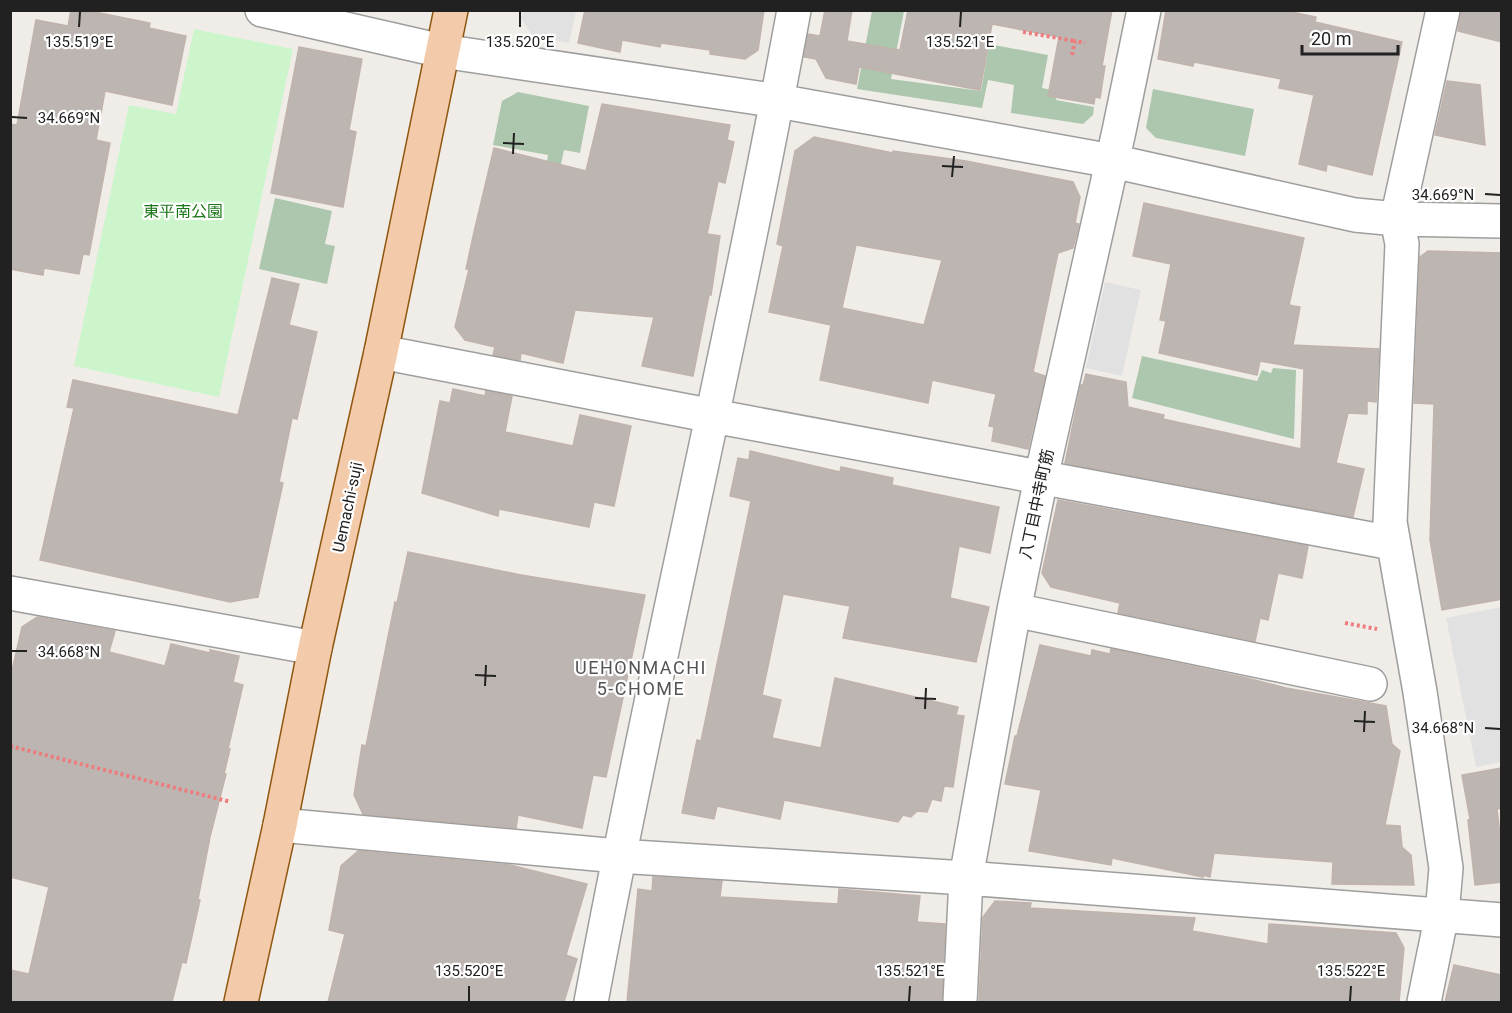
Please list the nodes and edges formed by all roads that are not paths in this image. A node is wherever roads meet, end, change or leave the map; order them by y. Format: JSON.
{"nodes":[{"id":1,"x":262,"y":10,"type":"edge"},
{"id":2,"x":451,"y":10,"type":"edge"},
{"id":3,"x":794,"y":10,"type":"edge"},
{"id":4,"x":1144,"y":10,"type":"edge"},
{"id":5,"x":1443,"y":10,"type":"edge"},
{"id":6,"x":442,"y":51,"type":"junction"},
{"id":7,"x":777,"y":101,"type":"junction"},
{"id":8,"x":1112,"y":161,"type":"junction"},
{"id":9,"x":1397,"y":219,"type":"junction"},
{"id":10,"x":1502,"y":221,"type":"edge"},
{"id":11,"x":381,"y":352,"type":"junction"},
{"id":12,"x":712,"y":416,"type":"junction"},
{"id":13,"x":1041,"y":478,"type":"junction"},
{"id":14,"x":1392,"y":543,"type":"junction"},
{"id":15,"x":10,"y":593,"type":"edge"},
{"id":16,"x":1014,"y":610,"type":"junction"},
{"id":17,"x":315,"y":648,"type":"junction"},
{"id":18,"x":1420,"y":692,"type":"junction"},
{"id":19,"x":280,"y":825,"type":"junction"},
{"id":20,"x":618,"y":856,"type":"junction"},
{"id":21,"x":966,"y":878,"type":"junction"},
{"id":22,"x":1442,"y":914,"type":"junction"},
{"id":23,"x":1502,"y":920,"type":"edge"},
{"id":24,"x":241,"y":1002,"type":"edge"},
{"id":25,"x":591,"y":1002,"type":"edge"},
{"id":26,"x":960,"y":1002,"type":"edge"},
{"id":27,"x":1424,"y":1002,"type":"edge"}],
"edges":[{"from":1,"to":6,"type":"street"},
{"from":2,"to":6,"type":"main road","name":"Uemachi-suji"},
{"from":3,"to":7,"type":"street"},
{"from":4,"to":8,"type":"street","name":"八丁目中寺町筋"},
{"from":5,"to":9,"type":"street"},
{"from":6,"to":7,"type":"street"},
{"from":6,"to":11,"type":"main road","name":"Uemachi-suji"},
{"from":7,"to":8,"type":"street"},
{"from":7,"to":12,"type":"street"},
{"from":8,"to":9,"type":"street"},
{"from":8,"to":13,"type":"street","name":"八丁目中寺町筋"},
{"from":9,"to":10,"type":"street"},
{"from":9,"to":14,"type":"street"},
{"from":11,"to":12,"type":"street"},
{"from":11,"to":17,"type":"main road","name":"Uemachi-suji"},
{"from":12,"to":13,"type":"street"},
{"from":12,"to":20,"type":"street"},
{"from":13,"to":14,"type":"street"},
{"from":13,"to":16,"type":"street","name":"八丁目中寺町筋"},
{"from":14,"to":18,"type":"street"},
{"from":15,"to":17,"type":"street"},
{"from":16,"to":18,"type":"street"},
{"from":16,"to":21,"type":"street","name":"八丁目中寺町筋"},
{"from":17,"to":19,"type":"main road","name":"Uemachi-suji"},
{"from":18,"to":22,"type":"street"},
{"from":19,"to":20,"type":"street"},
{"from":19,"to":24,"type":"main road","name":"Uemachi-suji"},
{"from":20,"to":21,"type":"street"},
{"from":20,"to":25,"type":"street"},
{"from":21,"to":22,"type":"street"},
{"from":21,"to":26,"type":"street","name":"八丁目中寺町筋"},
{"from":22,"to":23,"type":"street"},
{"from":22,"to":27,"type":"street"}]}
